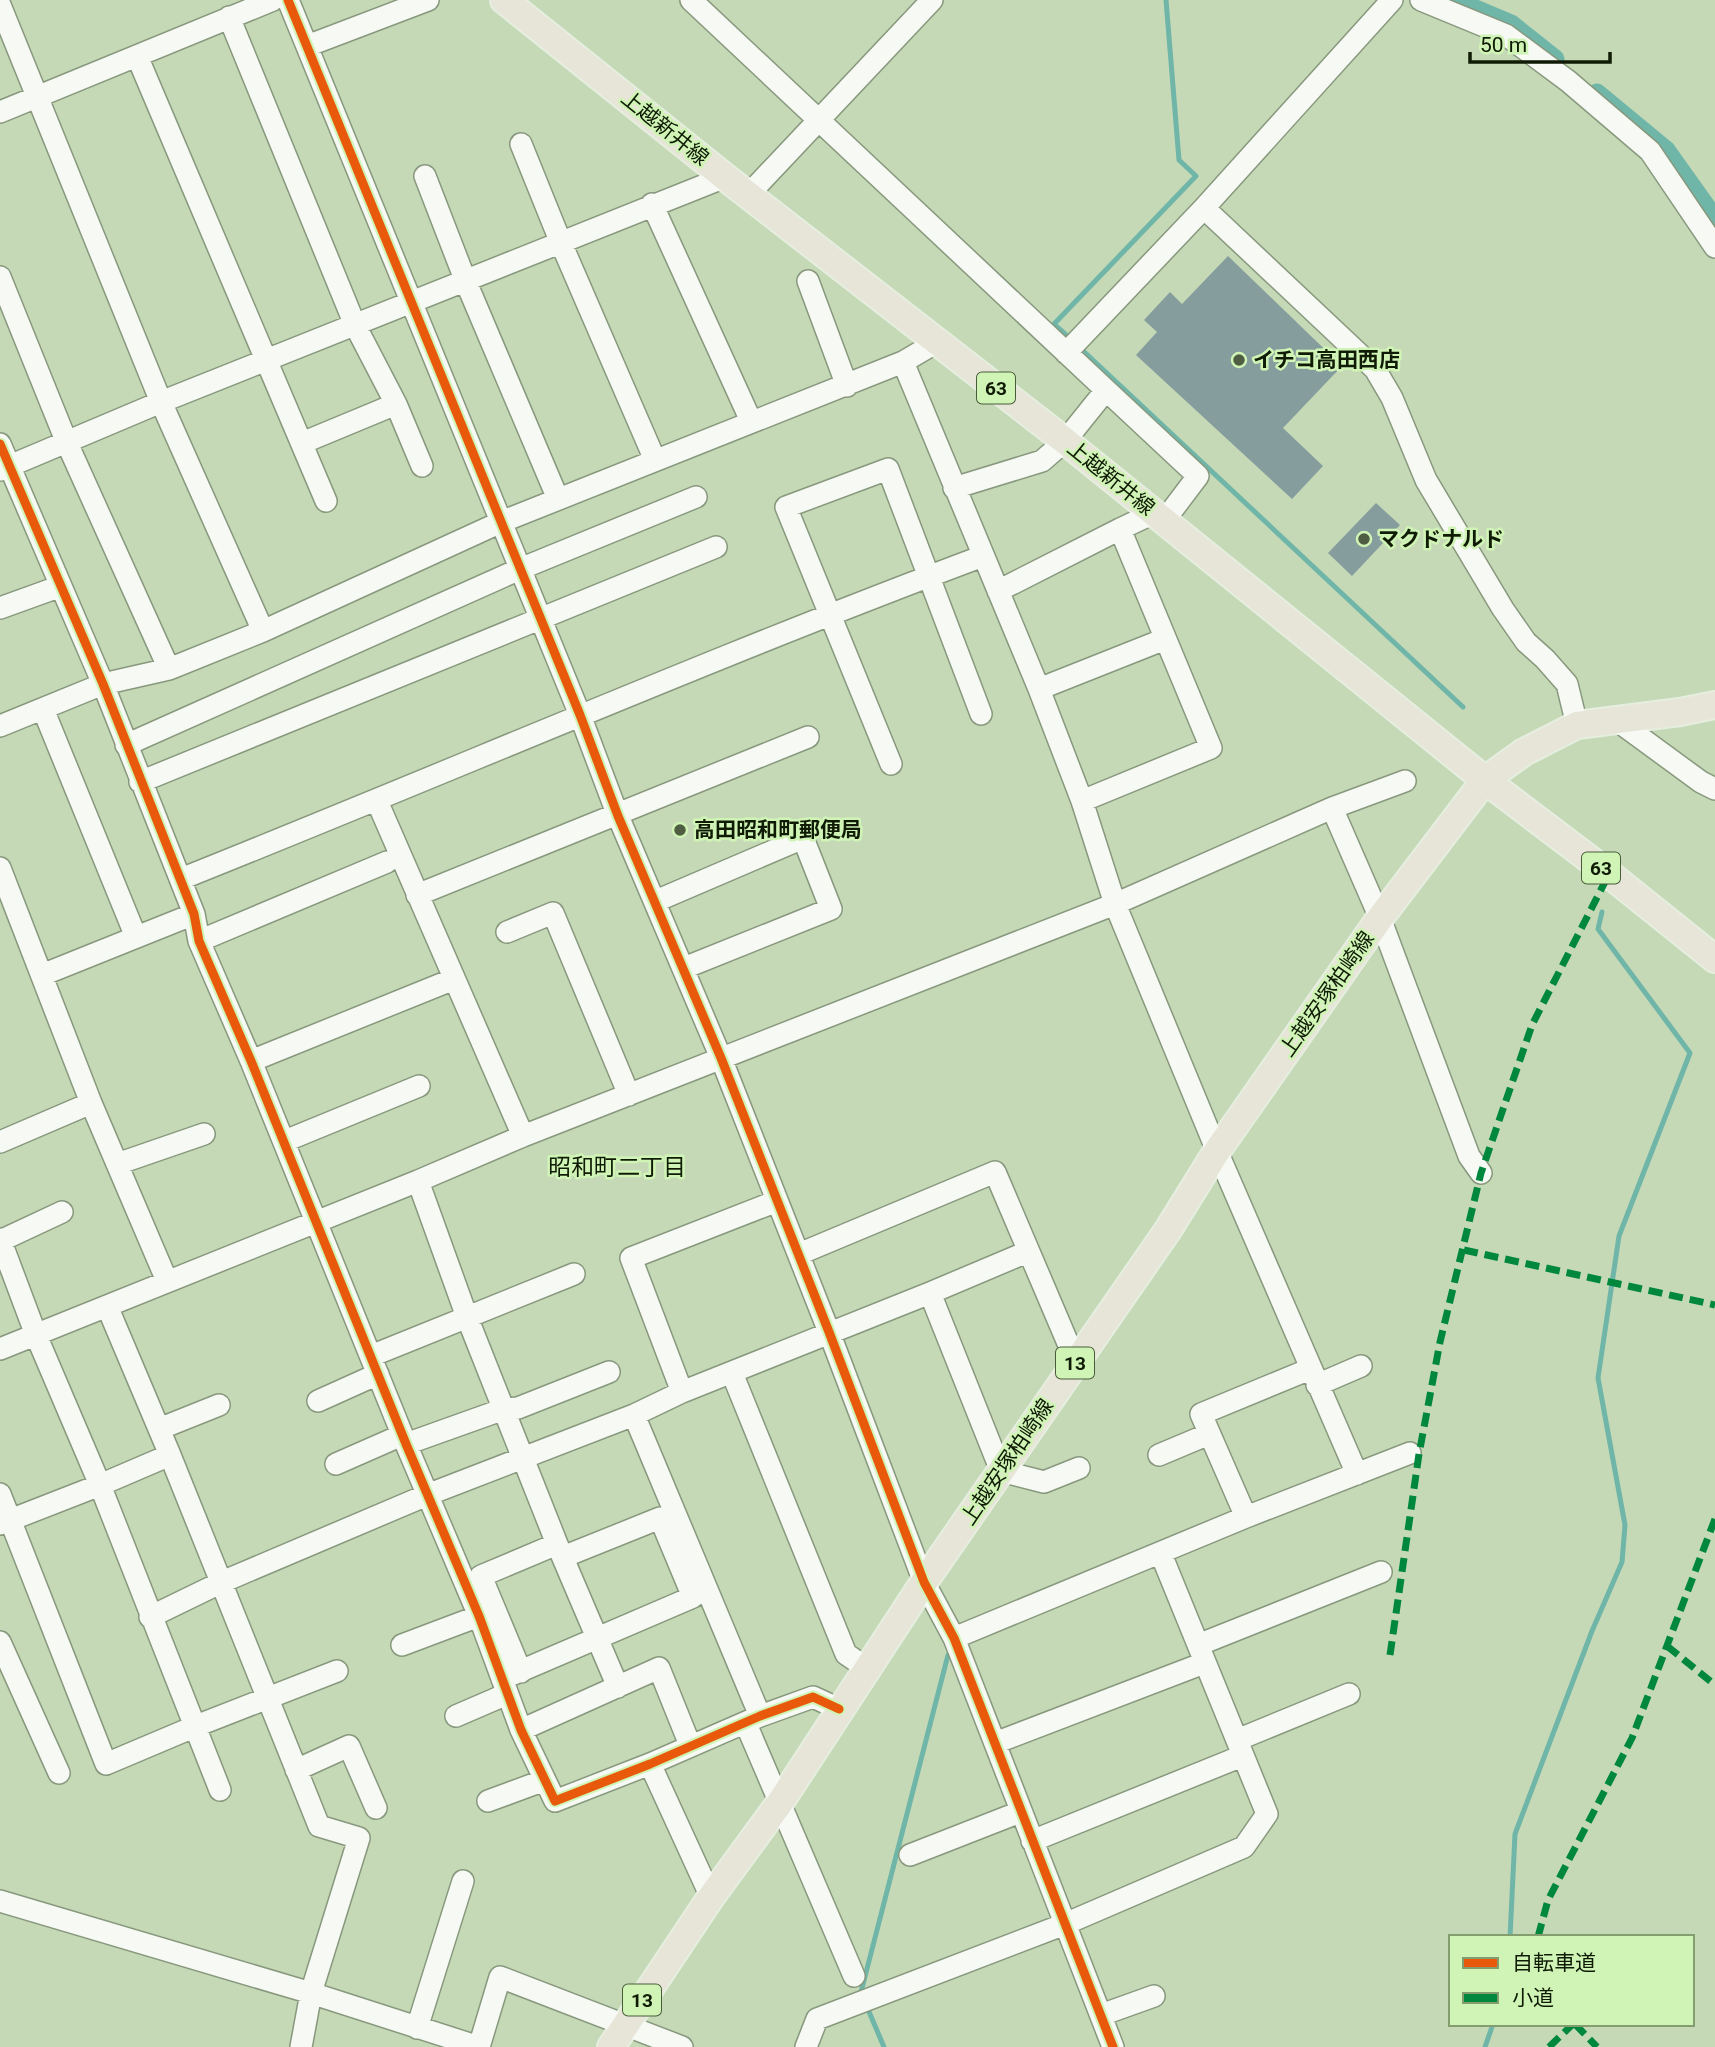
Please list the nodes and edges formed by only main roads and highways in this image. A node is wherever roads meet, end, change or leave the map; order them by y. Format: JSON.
{"nodes":[{"id":1,"x":504,"y":0,"type":"edge"},
{"id":2,"x":1715,"y":705,"type":"edge"},
{"id":3,"x":1485,"y":780,"type":"junction"},
{"id":4,"x":1715,"y":959,"type":"edge"},
{"id":5,"x":618,"y":2036,"type":"edge"}],
"edges":[{"from":1,"to":3,"type":"main road","name":"上越新井線","number":"63"},
{"from":2,"to":3,"type":"main road","name":"上越安塚柏崎線"},
{"from":3,"to":4,"type":"main road","name":"上越新井線","number":"63"},
{"from":3,"to":5,"type":"main road","name":"上越安塚柏崎線","number":"13"}]}
